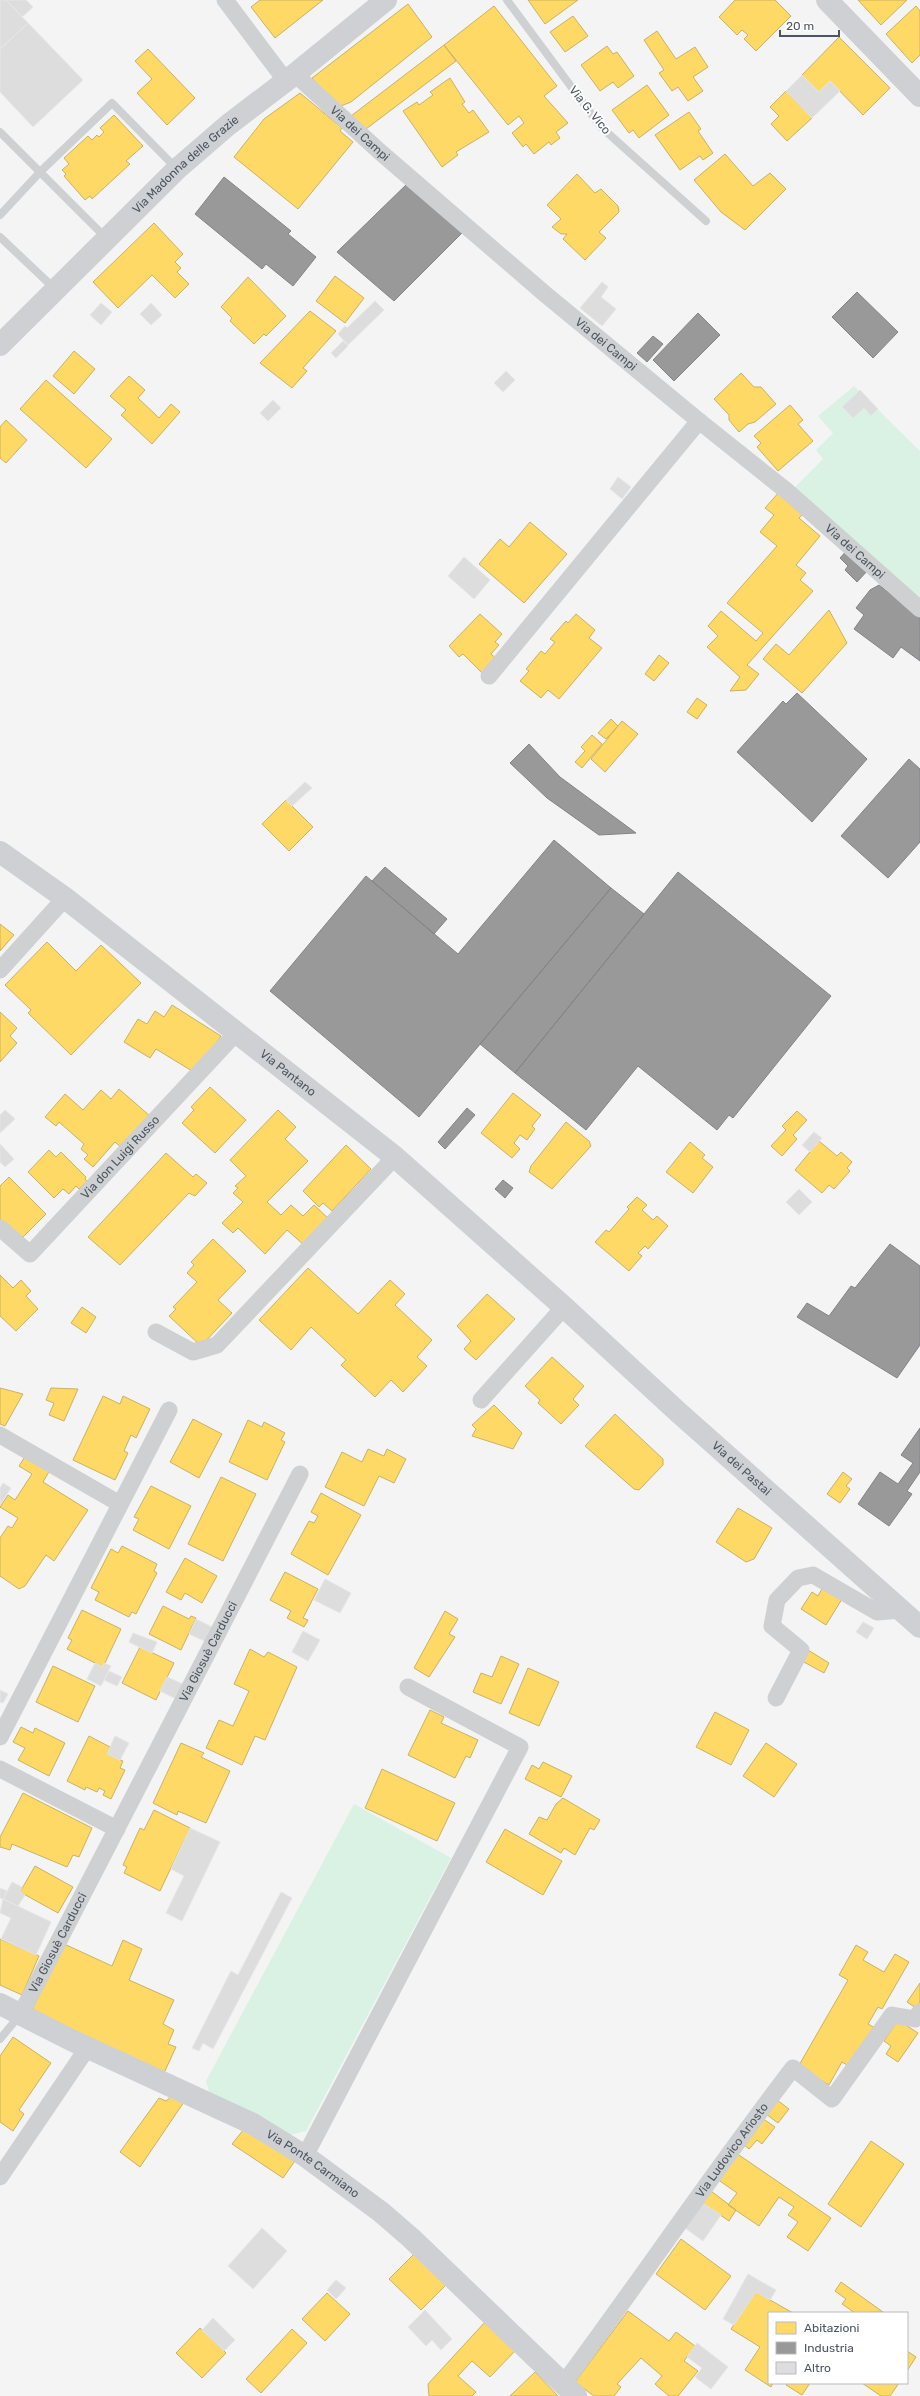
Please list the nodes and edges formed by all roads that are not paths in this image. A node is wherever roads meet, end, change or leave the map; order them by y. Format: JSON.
{"nodes":[{"id":1,"x":225,"y":0,"type":"edge"},
{"id":2,"x":386,"y":0,"type":"edge"},
{"id":3,"x":507,"y":0,"type":"edge"},
{"id":4,"x":827,"y":0,"type":"edge"},
{"id":5,"x":291,"y":78,"type":"junction"},
{"id":6,"x":920,"y":96,"type":"edge"},
{"id":7,"x":0,"y":132,"type":"edge"},
{"id":8,"x":177,"y":169,"type":"junction"},
{"id":9,"x":40,"y":171,"type":"junction"},
{"id":10,"x":0,"y":215,"type":"edge"},
{"id":11,"x":706,"y":221,"type":"dead end"},
{"id":12,"x":0,"y":237,"type":"edge"},
{"id":13,"x":107,"y":240,"type":"junction"},
{"id":14,"x":56,"y":289,"type":"junction"},
{"id":15,"x":2,"y":338,"type":"edge"},
{"id":16,"x":698,"y":421,"type":"junction"},
{"id":17,"x":920,"y":609,"type":"edge"},
{"id":18,"x":489,"y":676,"type":"dead end"},
{"id":19,"x":0,"y":852,"type":"edge"},
{"id":20,"x":65,"y":898,"type":"junction"},
{"id":21,"x":0,"y":970,"type":"edge"},
{"id":22,"x":238,"y":1032,"type":"junction"},
{"id":23,"x":395,"y":1157,"type":"junction"},
{"id":24,"x":0,"y":1228,"type":"edge"},
{"id":25,"x":564,"y":1307,"type":"junction"},
{"id":26,"x":156,"y":1332,"type":"dead end"},
{"id":27,"x":481,"y":1400,"type":"dead end"},
{"id":28,"x":169,"y":1410,"type":"dead end"},
{"id":29,"x":0,"y":1435,"type":"edge"},
{"id":30,"x":300,"y":1474,"type":"dead end"},
{"id":31,"x":120,"y":1504,"type":"junction"},
{"id":32,"x":901,"y":1610,"type":"junction"},
{"id":33,"x":920,"y":1627,"type":"edge"},
{"id":34,"x":408,"y":1687,"type":"dead end"},
{"id":35,"x":776,"y":1698,"type":"dead end"},
{"id":36,"x":0,"y":1737,"type":"edge"},
{"id":37,"x":0,"y":1769,"type":"edge"},
{"id":38,"x":117,"y":1829,"type":"junction"},
{"id":39,"x":0,"y":2004,"type":"edge"},
{"id":40,"x":920,"y":2012,"type":"edge"},
{"id":41,"x":21,"y":2014,"type":"junction"},
{"id":42,"x":0,"y":2039,"type":"edge"},
{"id":43,"x":88,"y":2047,"type":"junction"},
{"id":44,"x":305,"y":2156,"type":"junction"},
{"id":45,"x":0,"y":2177,"type":"edge"},
{"id":46,"x":570,"y":2390,"type":"edge"}],
"edges":[{"from":1,"to":5,"type":"street","name":"Via dei Campi"},
{"from":2,"to":5,"type":"street","name":"Via Madonna delle Grazie"},
{"from":3,"to":11,"type":"lane","name":"Via G. Vico"},
{"from":4,"to":6,"type":"street"},
{"from":5,"to":8,"type":"street","name":"Via Madonna delle Grazie"},
{"from":5,"to":16,"type":"street","name":"Via dei Campi"},
{"from":7,"to":9,"type":"lane"},
{"from":8,"to":9,"type":"lane"},
{"from":8,"to":13,"type":"street","name":"Via Madonna delle Grazie"},
{"from":9,"to":10,"type":"lane"},
{"from":9,"to":13,"type":"lane"},
{"from":12,"to":14,"type":"lane"},
{"from":13,"to":14,"type":"street","name":"Via Madonna delle Grazie"},
{"from":14,"to":15,"type":"street","name":"Via Madonna delle Grazie"},
{"from":16,"to":17,"type":"street","name":"Via dei Campi"},
{"from":16,"to":18,"type":"street"},
{"from":19,"to":20,"type":"street","name":"Via Pantano"},
{"from":20,"to":21,"type":"street"},
{"from":20,"to":22,"type":"street","name":"Via Pantano"},
{"from":22,"to":23,"type":"street","name":"Via Pantano"},
{"from":22,"to":24,"type":"street","name":"Via don Luigi Russo"},
{"from":23,"to":25,"type":"street","name":"Via Pantano"},
{"from":23,"to":26,"type":"street"},
{"from":25,"to":27,"type":"street"},
{"from":25,"to":32,"type":"street","name":"Via dei Pastai"},
{"from":28,"to":31,"type":"street"},
{"from":29,"to":31,"type":"street"},
{"from":30,"to":38,"type":"street","name":"Via Giosuè Carducci"},
{"from":31,"to":36,"type":"street"},
{"from":32,"to":33,"type":"street","name":"Via dei Pastai"},
{"from":32,"to":35,"type":"street"},
{"from":34,"to":44,"type":"street"},
{"from":37,"to":38,"type":"street"},
{"from":38,"to":41,"type":"street","name":"Via Giosuè Carducci"},
{"from":39,"to":41,"type":"street","name":"Via Ponte Carmiano"},
{"from":40,"to":46,"type":"street","name":"Via Ludovico Ariosto"},
{"from":41,"to":42,"type":"lane"},
{"from":41,"to":43,"type":"street","name":"Via Ponte Carmiano"},
{"from":43,"to":44,"type":"street","name":"Via Ponte Carmiano"},
{"from":43,"to":45,"type":"street"},
{"from":44,"to":46,"type":"street","name":"Via Ponte Carmiano"}]}
